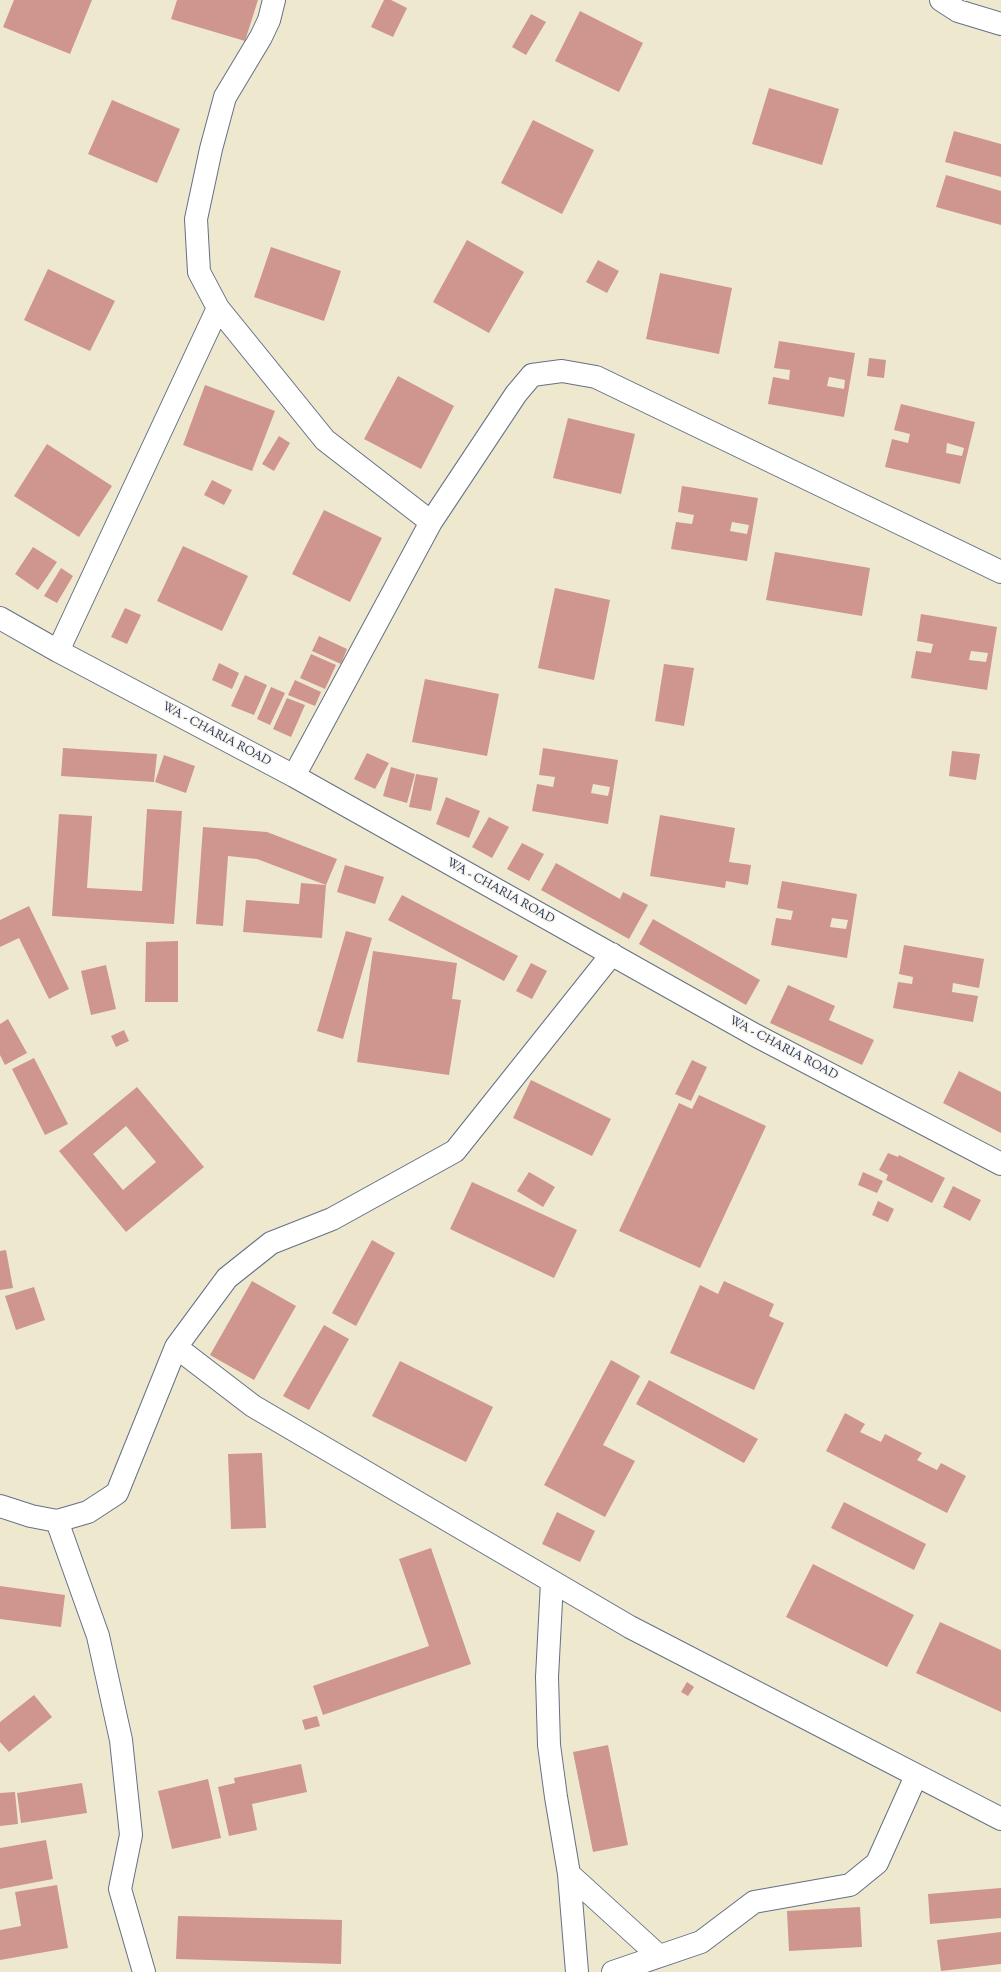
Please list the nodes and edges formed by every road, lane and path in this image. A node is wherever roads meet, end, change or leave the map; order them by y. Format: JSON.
{"nodes":[{"id":1,"x":274,"y":0,"type":"edge"},
{"id":2,"x":941,"y":0,"type":"edge"},
{"id":3,"x":1001,"y":24,"type":"edge"},
{"id":4,"x":218,"y":308,"type":"junction"},
{"id":5,"x":431,"y":522,"type":"junction"},
{"id":6,"x":1001,"y":572,"type":"edge"},
{"id":7,"x":0,"y":618,"type":"edge"},
{"id":8,"x":58,"y":651,"type":"junction"},
{"id":9,"x":294,"y":776,"type":"junction"},
{"id":10,"x":612,"y":954,"type":"junction"},
{"id":11,"x":1001,"y":1164,"type":"edge"},
{"id":12,"x":176,"y":1346,"type":"junction"},
{"id":13,"x":0,"y":1506,"type":"edge"},
{"id":14,"x":58,"y":1522,"type":"junction"},
{"id":15,"x":552,"y":1582,"type":"junction"},
{"id":16,"x":916,"y":1776,"type":"junction"},
{"id":17,"x":1001,"y":1819,"type":"edge"},
{"id":18,"x":570,"y":1874,"type":"junction"},
{"id":19,"x":659,"y":1956,"type":"junction"},
{"id":20,"x":144,"y":1972,"type":"edge"},
{"id":21,"x":577,"y":1972,"type":"edge"},
{"id":22,"x":613,"y":1972,"type":"edge"}],
"edges":[{"from":1,"to":4,"type":"street"},
{"from":2,"to":3,"type":"street"},
{"from":4,"to":5,"type":"street"},
{"from":4,"to":8,"type":"street"},
{"from":5,"to":6,"type":"street"},
{"from":5,"to":9,"type":"street"},
{"from":7,"to":8,"type":"street","name":"WA - CHARIA ROAD"},
{"from":8,"to":9,"type":"street","name":"WA - CHARIA ROAD"},
{"from":9,"to":10,"type":"street","name":"WA - CHARIA ROAD"},
{"from":10,"to":11,"type":"street","name":"WA - CHARIA ROAD"},
{"from":10,"to":12,"type":"street"},
{"from":12,"to":14,"type":"street"},
{"from":12,"to":15,"type":"street"},
{"from":13,"to":14,"type":"street"},
{"from":14,"to":20,"type":"street"},
{"from":15,"to":16,"type":"street"},
{"from":15,"to":18,"type":"street"},
{"from":16,"to":17,"type":"street"},
{"from":16,"to":19,"type":"street"},
{"from":18,"to":19,"type":"street"},
{"from":18,"to":21,"type":"street"},
{"from":19,"to":22,"type":"street"}]}
